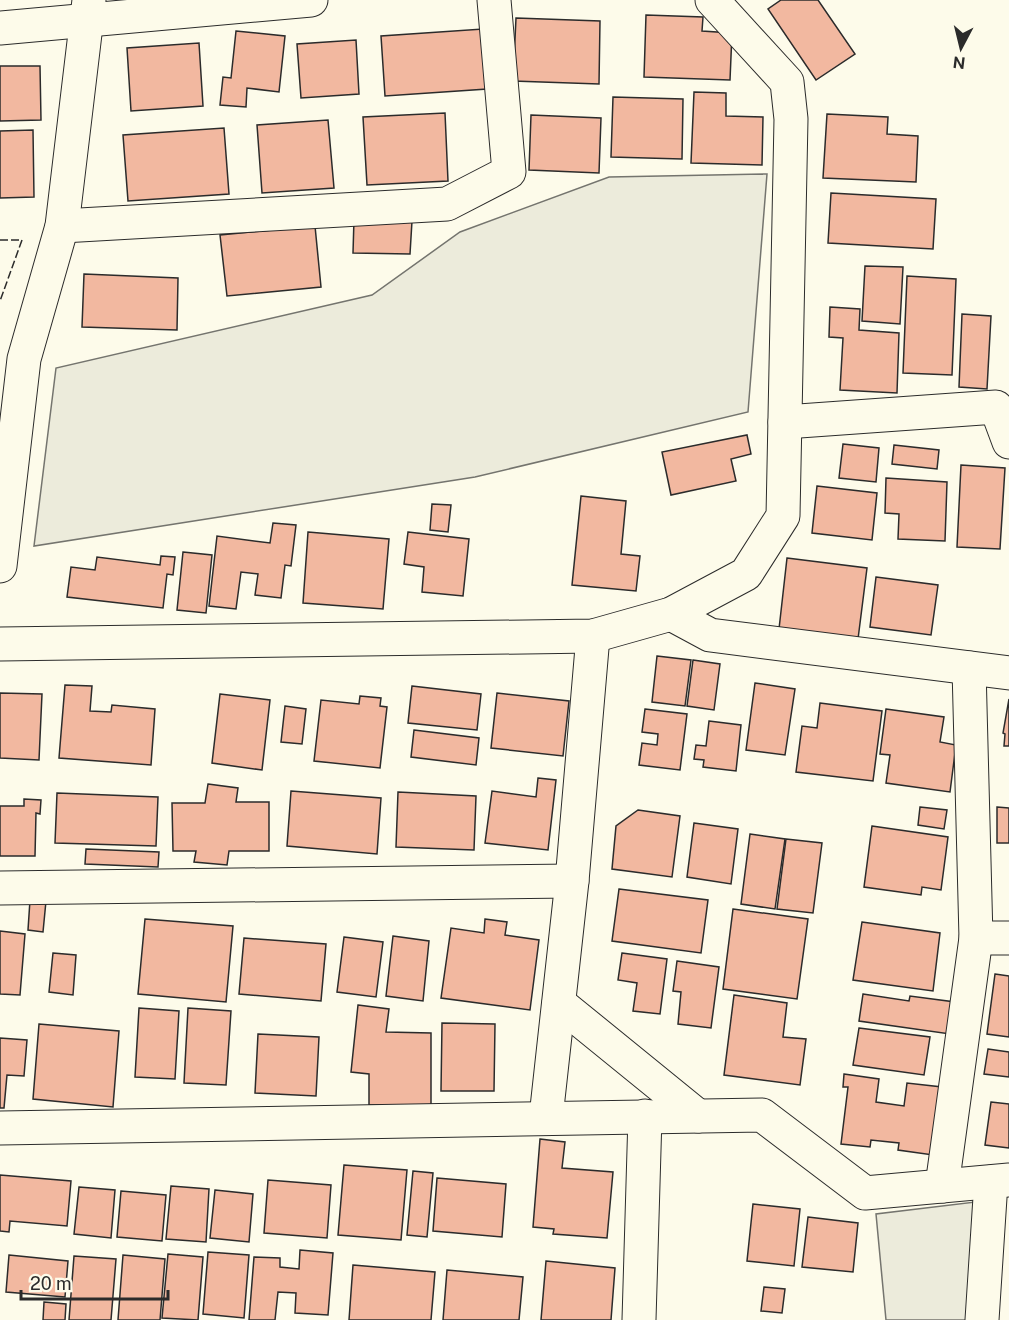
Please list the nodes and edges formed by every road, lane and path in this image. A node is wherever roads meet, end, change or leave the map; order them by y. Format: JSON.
{"nodes":[{"id":1,"x":311,"y":0,"type":"edge"},
{"id":2,"x":494,"y":0,"type":"edge"},
{"id":3,"x":712,"y":0,"type":"edge"},
{"id":4,"x":88,"y":9,"type":"edge"},
{"id":5,"x":0,"y":28,"type":"edge"},
{"id":6,"x":62,"y":226,"type":"junction"},
{"id":7,"x":785,"y":422,"type":"junction"},
{"id":8,"x":1009,"y":442,"type":"edge"},
{"id":9,"x":0,"y":566,"type":"edge"},
{"id":10,"x":671,"y":614,"type":"junction"},
{"id":11,"x":593,"y":636,"type":"junction"},
{"id":12,"x":0,"y":644,"type":"edge"},
{"id":13,"x":969,"y":668,"type":"junction"},
{"id":14,"x":1009,"y":673,"type":"edge"},
{"id":15,"x":572,"y":881,"type":"junction"},
{"id":16,"x":0,"y":888,"type":"edge"},
{"id":17,"x":976,"y":938,"type":"junction"},
{"id":18,"x":1009,"y":938,"type":"edge"},
{"id":19,"x":559,"y":1003,"type":"junction"},
{"id":20,"x":645,"y":1116,"type":"junction"},
{"id":21,"x":698,"y":1116,"type":"junction"},
{"id":22,"x":546,"y":1117,"type":"junction"},
{"id":23,"x":0,"y":1128,"type":"edge"},
{"id":24,"x":1000,"y":1181,"type":"edge"},
{"id":25,"x":942,"y":1186,"type":"junction"},
{"id":26,"x":639,"y":1320,"type":"edge"},
{"id":27,"x":982,"y":1320,"type":"edge"}],
"edges":[{"from":1,"to":4,"type":"street"},
{"from":2,"to":6,"type":"street"},
{"from":3,"to":7,"type":"street"},
{"from":4,"to":5,"type":"street"},
{"from":4,"to":6,"type":"street"},
{"from":6,"to":9,"type":"street"},
{"from":7,"to":8,"type":"street"},
{"from":7,"to":10,"type":"street"},
{"from":10,"to":11,"type":"street"},
{"from":10,"to":13,"type":"street"},
{"from":11,"to":12,"type":"street"},
{"from":11,"to":15,"type":"street"},
{"from":13,"to":14,"type":"street"},
{"from":13,"to":17,"type":"street"},
{"from":15,"to":16,"type":"street"},
{"from":15,"to":19,"type":"street"},
{"from":17,"to":18,"type":"street"},
{"from":17,"to":25,"type":"street"},
{"from":19,"to":21,"type":"street"},
{"from":19,"to":22,"type":"street"},
{"from":20,"to":21,"type":"street"},
{"from":20,"to":22,"type":"street"},
{"from":20,"to":26,"type":"street"},
{"from":21,"to":25,"type":"street"},
{"from":22,"to":23,"type":"street"},
{"from":24,"to":25,"type":"street"},
{"from":24,"to":27,"type":"street"}]}
